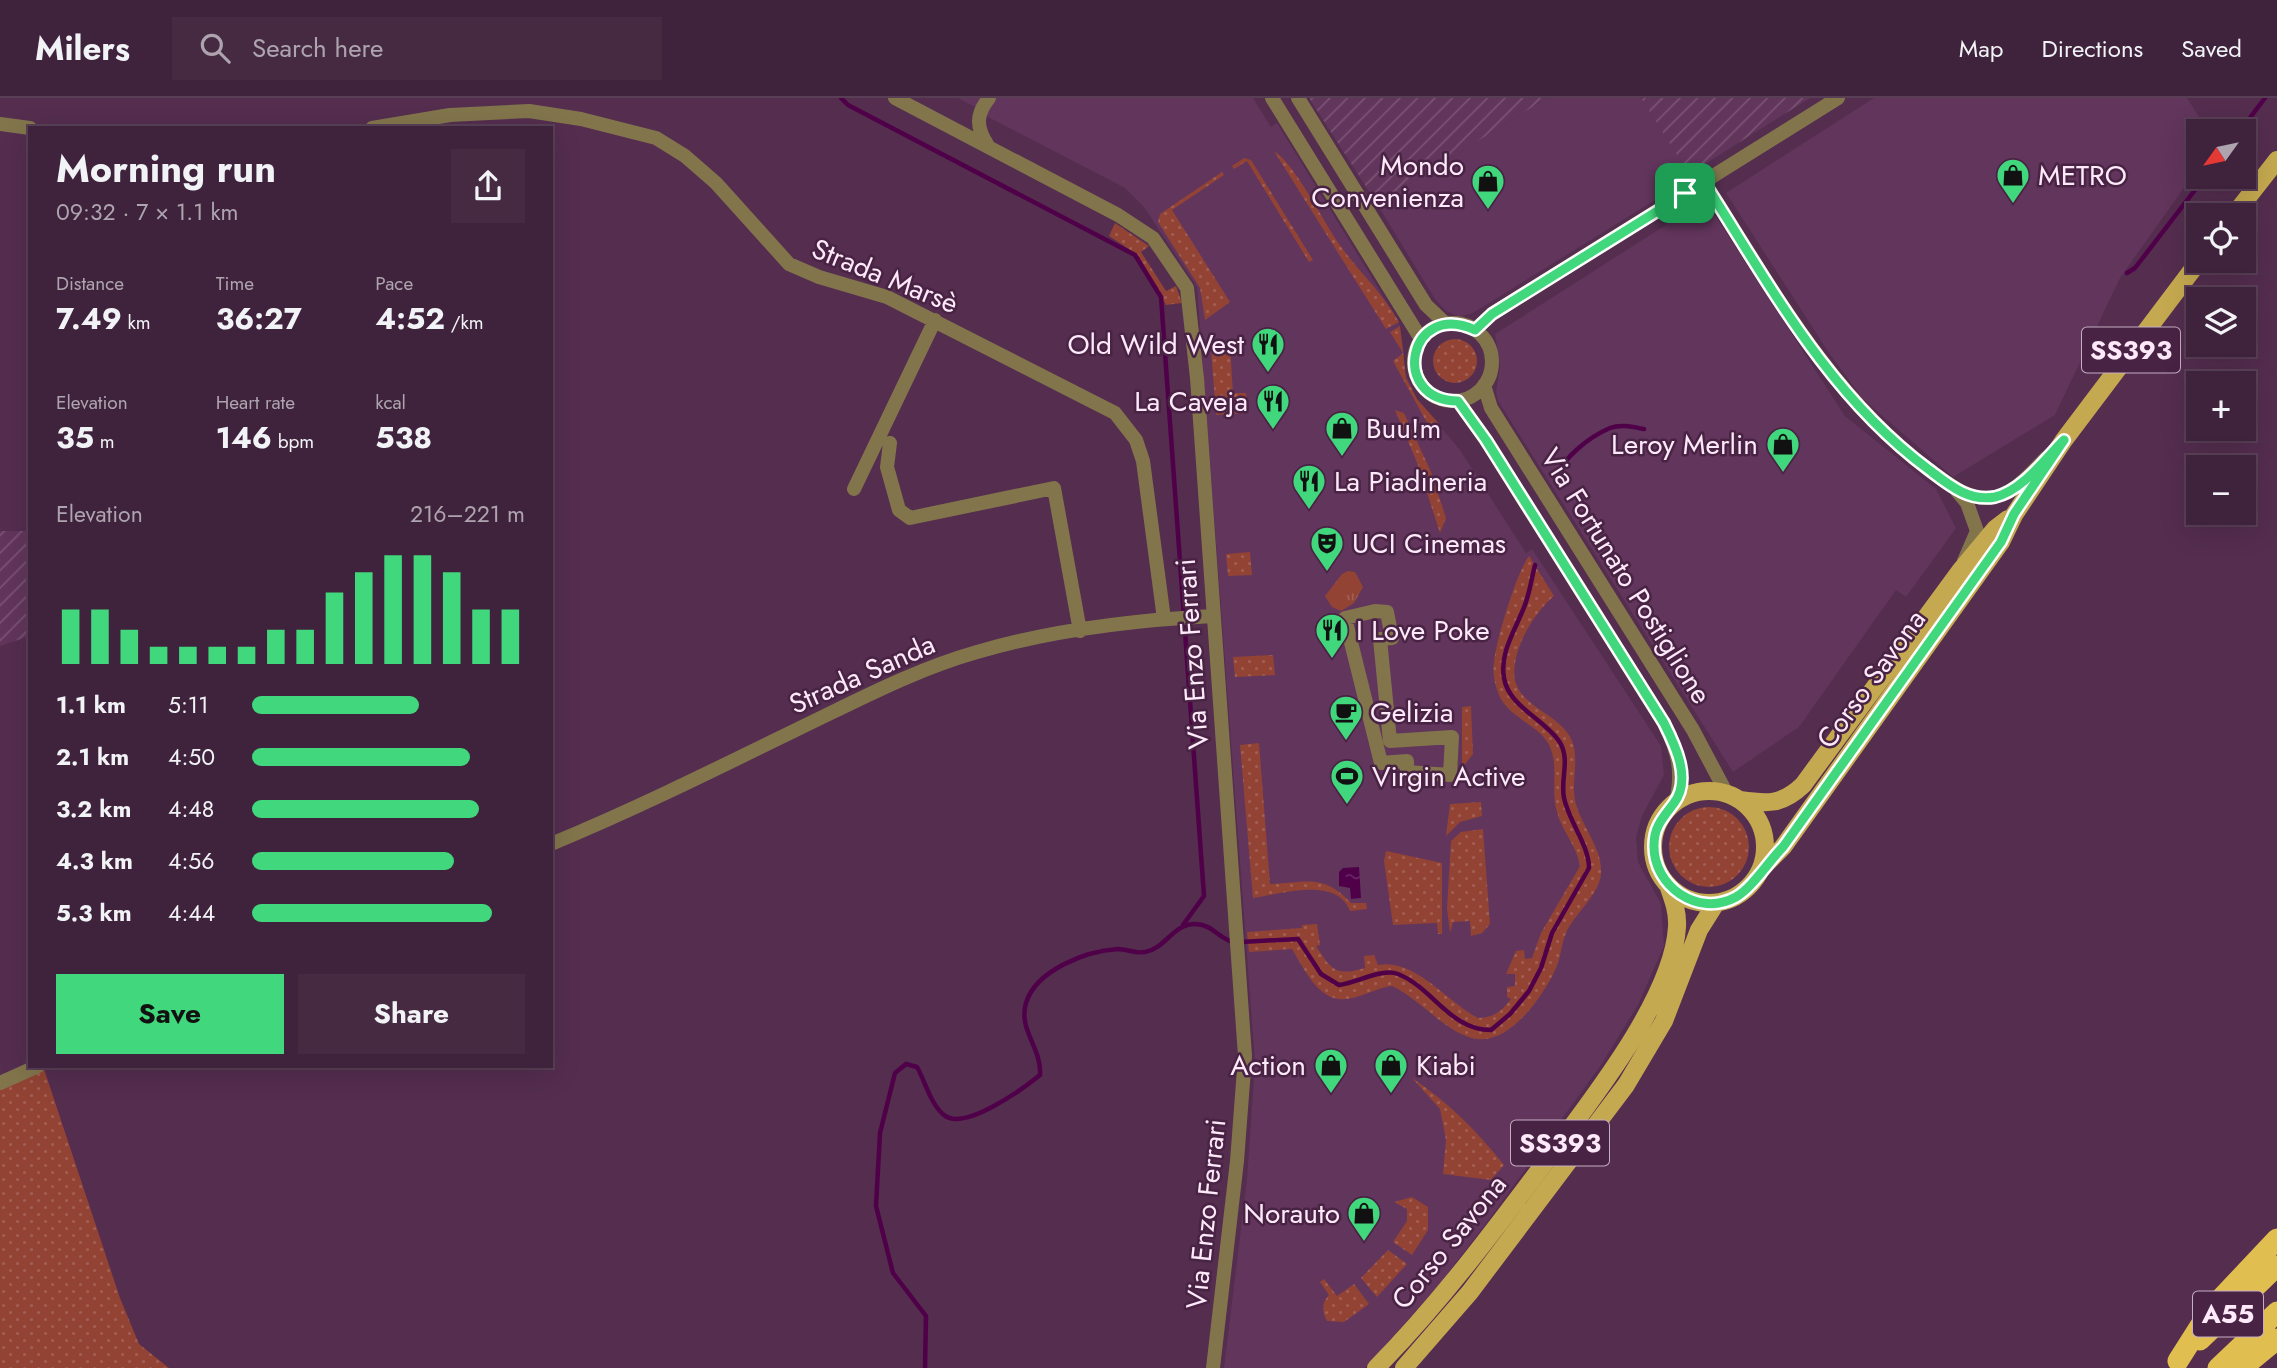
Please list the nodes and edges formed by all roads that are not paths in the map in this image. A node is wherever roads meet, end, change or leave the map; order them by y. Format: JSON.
{"nodes":[{"id":1,"x":895,"y":98,"type":"edge"},
{"id":2,"x":989,"y":98,"type":"edge"},
{"id":3,"x":1272,"y":98,"type":"edge"},
{"id":4,"x":1298,"y":98,"type":"edge"},
{"id":5,"x":1838,"y":98,"type":"edge"},
{"id":6,"x":0,"y":124,"type":"edge"},
{"id":7,"x":384,"y":126,"type":"edge"},
{"id":8,"x":28,"y":128,"type":"edge"},
{"id":9,"x":988,"y":145,"type":"junction"},
{"id":10,"x":2277,"y":160,"type":"edge"},
{"id":11,"x":1704,"y":182,"type":"junction"},
{"id":12,"x":2243,"y":203,"type":"edge"},
{"id":13,"x":2190,"y":273,"type":"edge"},
{"id":14,"x":935,"y":320,"type":"junction"},
{"id":15,"x":1446,"y":324,"type":"junction"},
{"id":16,"x":1475,"y":330,"type":"junction"},
{"id":17,"x":1422,"y":339,"type":"junction"},
{"id":18,"x":1484,"y":385,"type":"junction"},
{"id":19,"x":1458,"y":401,"type":"junction"},
{"id":20,"x":2064,"y":440,"type":"junction"},
{"id":21,"x":890,"y":443,"type":"dead end"},
{"id":22,"x":854,"y":489,"type":"dead end"},
{"id":23,"x":1956,"y":490,"type":"junction"},
{"id":24,"x":2014,"y":514,"type":"junction"},
{"id":25,"x":1960,"y":571,"type":"junction"},
{"id":26,"x":1213,"y":616,"type":"junction"},
{"id":27,"x":1169,"y":619,"type":"junction"},
{"id":28,"x":1080,"y":631,"type":"junction"},
{"id":29,"x":1450,"y":775,"type":"joint"},
{"id":30,"x":1734,"y":797,"type":"junction"},
{"id":31,"x":1676,"y":802,"type":"junction"},
{"id":32,"x":553,"y":843,"type":"edge"},
{"id":33,"x":1762,"y":867,"type":"junction"},
{"id":34,"x":1668,"y":885,"type":"junction"},
{"id":35,"x":1716,"y":903,"type":"junction"},
{"id":36,"x":34,"y":1068,"type":"edge"},
{"id":37,"x":0,"y":1083,"type":"edge"},
{"id":38,"x":2277,"y":1239,"type":"edge"},
{"id":39,"x":2277,"y":1266,"type":"edge"},
{"id":40,"x":2277,"y":1312,"type":"edge"},
{"id":41,"x":2277,"y":1339,"type":"edge"},
{"id":42,"x":2175,"y":1364,"type":"edge"},
{"id":43,"x":1213,"y":1368,"type":"edge"},
{"id":44,"x":1376,"y":1368,"type":"edge"},
{"id":45,"x":1404,"y":1368,"type":"edge"},
{"id":46,"x":2218,"y":1368,"type":"edge"},
{"id":47,"x":2242,"y":1368,"type":"edge"}],
"edges":[{"from":1,"to":9,"type":"street","name":"Via Enzo Ferrari"},
{"from":2,"to":9,"type":"street"},
{"from":3,"to":17,"type":"street"},
{"from":4,"to":15,"type":"street"},
{"from":5,"to":11,"type":"street"},
{"from":6,"to":8,"type":"street"},
{"from":7,"to":14,"type":"street","name":"Strada Marsè"},
{"from":9,"to":26,"type":"street","name":"Via Enzo Ferrari"},
{"from":10,"to":12,"type":"main road"},
{"from":11,"to":16,"type":"street"},
{"from":11,"to":23,"type":"street"},
{"from":13,"to":20,"type":"main road","name":"Corso Savona","number":"SS393"},
{"from":14,"to":22,"type":"street"},
{"from":14,"to":27,"type":"street","name":"Strada Marsè"},
{"from":15,"to":16,"type":"street"},
{"from":15,"to":17,"type":"street"},
{"from":16,"to":18,"type":"street"},
{"from":17,"to":19,"type":"street"},
{"from":18,"to":19,"type":"street"},
{"from":18,"to":30,"type":"street","name":"Via Fortunato Postiglione"},
{"from":19,"to":31,"type":"street","name":"Via Fortunato Postiglione"},
{"from":20,"to":23,"type":"street"},
{"from":20,"to":24,"type":"main road","name":"Corso Savona","number":"SS393"},
{"from":21,"to":28,"type":"street"},
{"from":23,"to":25,"type":"street"},
{"from":24,"to":25,"type":"main road","name":"Corso Savona","number":"SS393"},
{"from":24,"to":33,"type":"main road","name":"Corso Savona","number":"SS393"},
{"from":25,"to":30,"type":"main road","name":"Corso Savona","number":"SS393"},
{"from":26,"to":27,"type":"street","name":"Strada Sanda"},
{"from":26,"to":43,"type":"street","name":"Via Enzo Ferrari"},
{"from":27,"to":28,"type":"street","name":"Strada Sanda"},
{"from":28,"to":32,"type":"street","name":"Strada Sanda"},
{"from":29,"to":29,"type":"street"},
{"from":30,"to":31,"type":"main road","name":"Corso Savona","number":"SS393"},
{"from":30,"to":33,"type":"main road"},
{"from":31,"to":34,"type":"main road","name":"Corso Savona","number":"SS393"},
{"from":33,"to":35,"type":"main road","name":"Corso Savona","number":"SS393"},
{"from":34,"to":35,"type":"main road"},
{"from":34,"to":44,"type":"main road","name":"Corso Savona","number":"SS393"},
{"from":35,"to":45,"type":"main road","name":"Corso Savona","number":"SS393"},
{"from":36,"to":37,"type":"street"},
{"from":38,"to":42,"type":"highway"},
{"from":39,"to":42,"type":"highway","number":"A55"},
{"from":40,"to":46,"type":"highway","number":"A55"},
{"from":41,"to":47,"type":"highway"}]}
